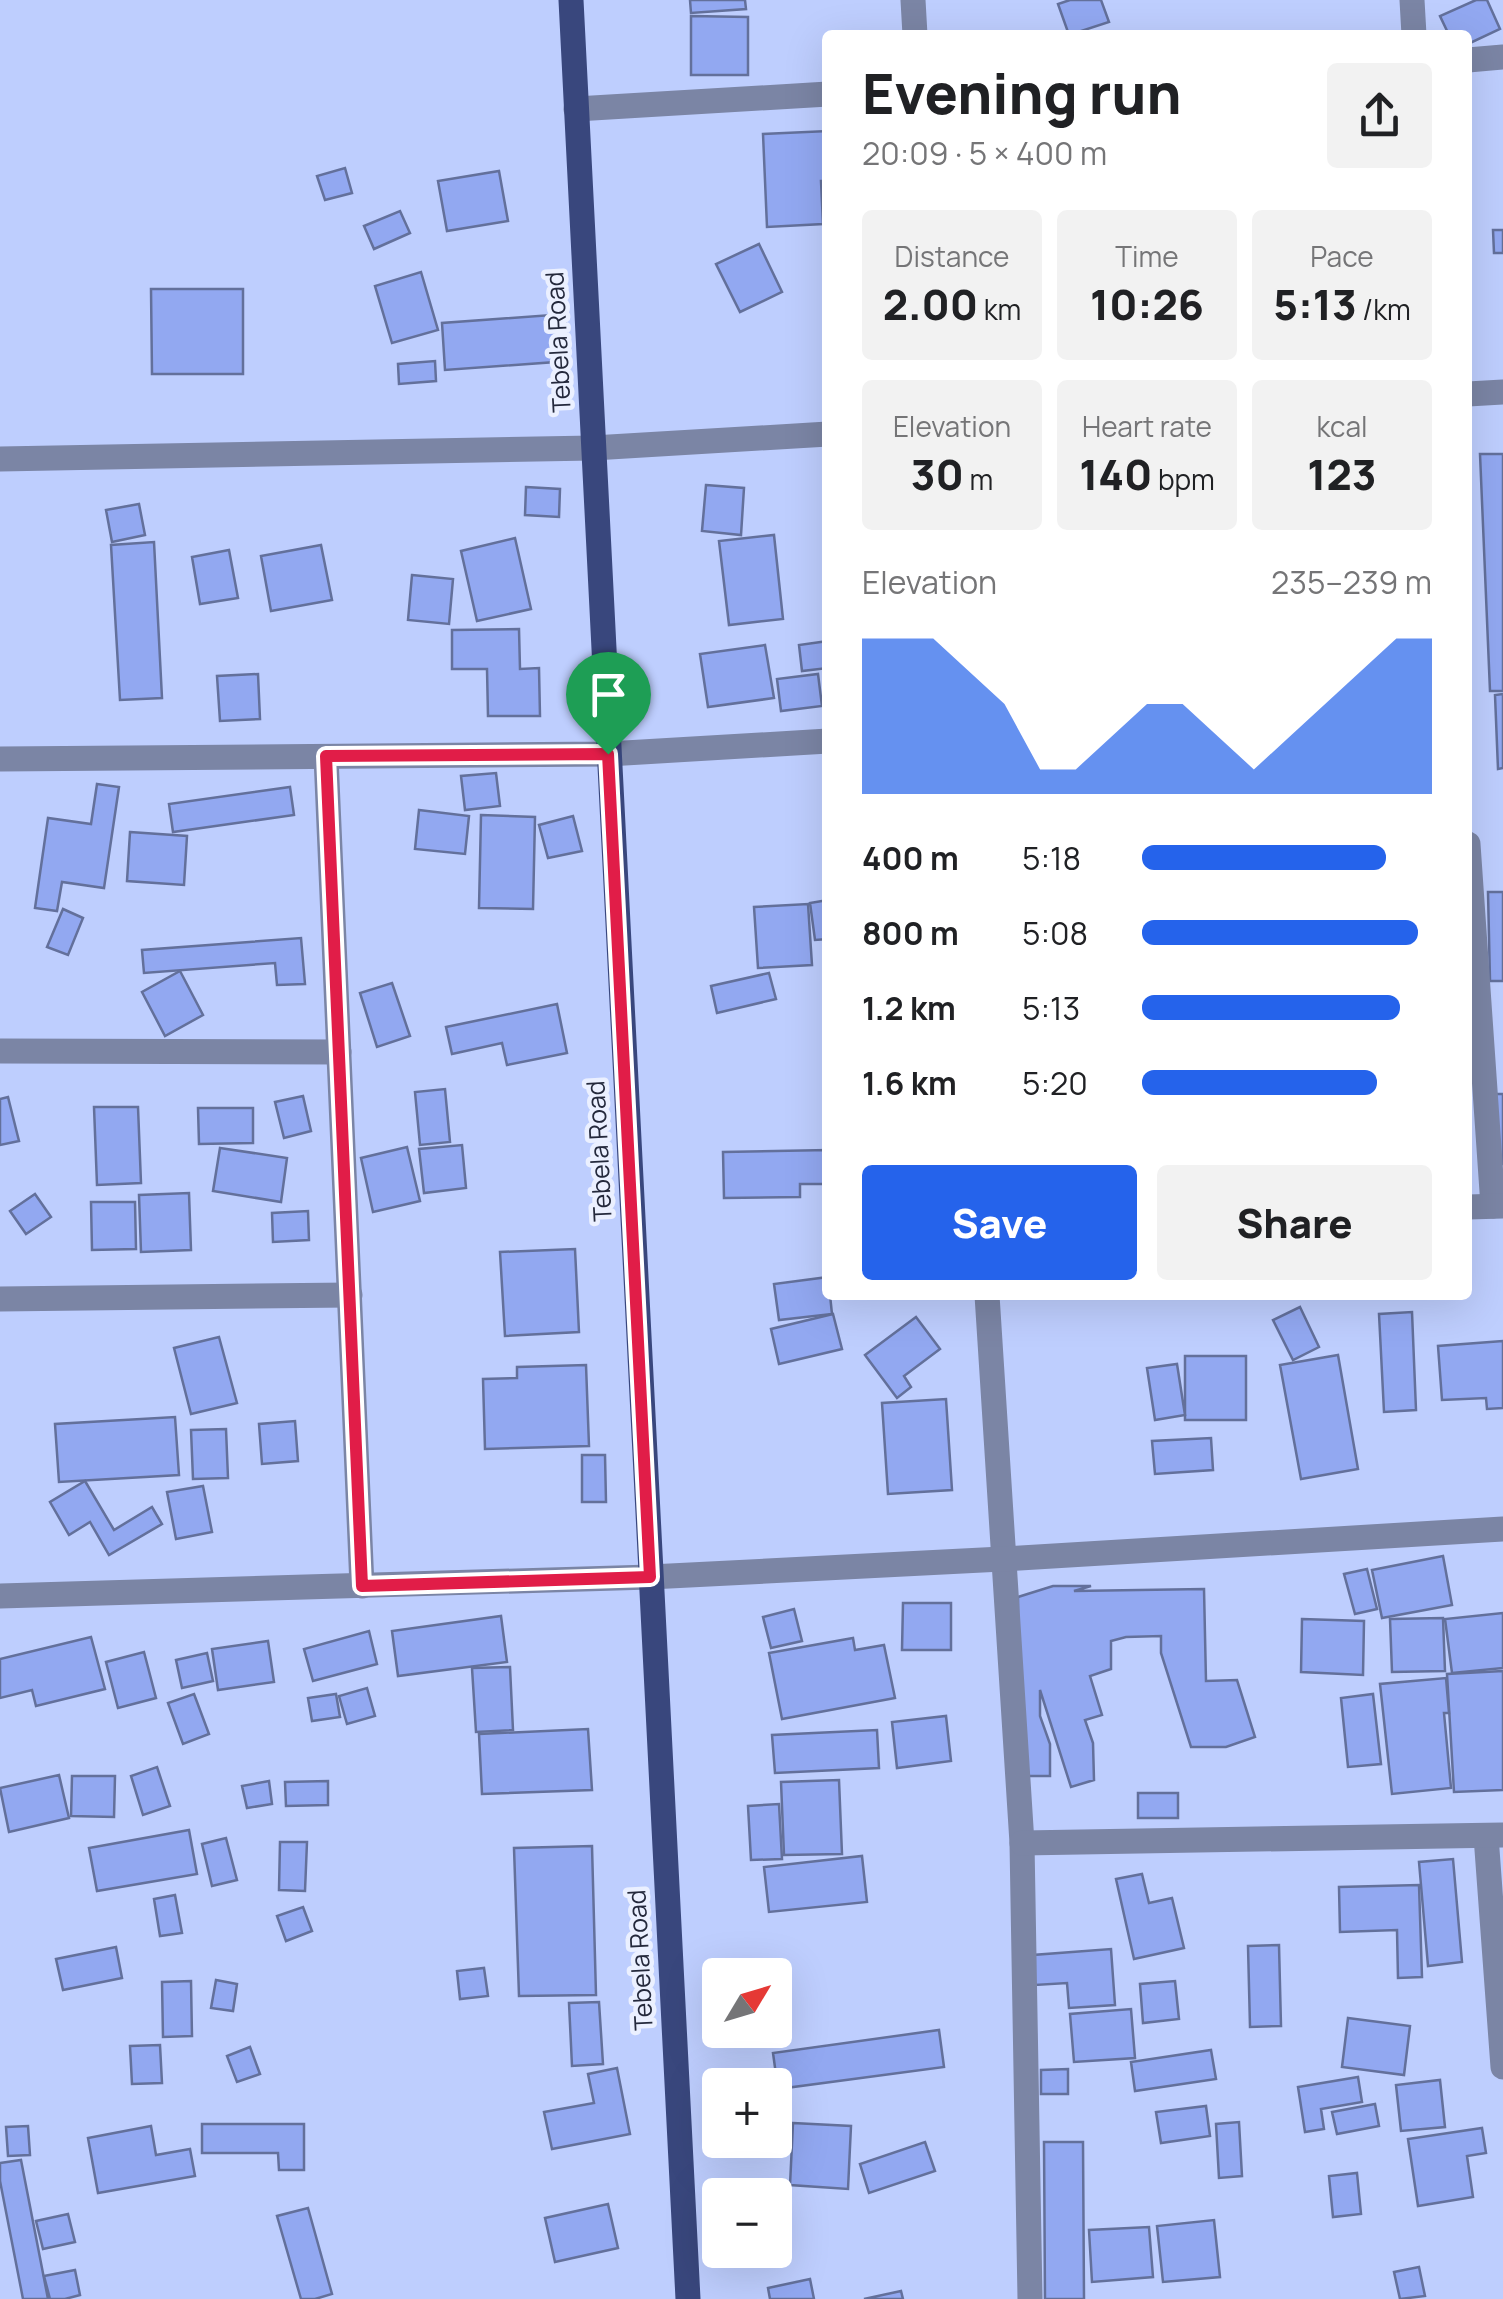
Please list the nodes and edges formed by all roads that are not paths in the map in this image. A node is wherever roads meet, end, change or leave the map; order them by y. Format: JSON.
{"nodes":[{"id":1,"x":570,"y":0,"type":"edge"},
{"id":2,"x":913,"y":0,"type":"edge"},
{"id":3,"x":1412,"y":0,"type":"edge"},
{"id":4,"x":915,"y":30,"type":"edge"},
{"id":5,"x":1414,"y":30,"type":"edge"},
{"id":6,"x":1503,"y":57,"type":"edge"},
{"id":7,"x":1472,"y":60,"type":"edge"},
{"id":8,"x":822,"y":94,"type":"edge"},
{"id":9,"x":576,"y":108,"type":"junction"},
{"id":10,"x":1503,"y":392,"type":"edge"},
{"id":11,"x":1472,"y":394,"type":"edge"},
{"id":12,"x":822,"y":434,"type":"edge"},
{"id":13,"x":593,"y":448,"type":"junction"},
{"id":14,"x":0,"y":459,"type":"edge"},
{"id":15,"x":822,"y":741,"type":"edge"},
{"id":16,"x":608,"y":754,"type":"junction"},
{"id":17,"x":326,"y":756,"type":"junction"},
{"id":18,"x":0,"y":758,"type":"edge"},
{"id":19,"x":1472,"y":916,"type":"edge"},
{"id":20,"x":0,"y":1051,"type":"edge"},
{"id":21,"x":339,"y":1052,"type":"junction"},
{"id":22,"x":1488,"y":1206,"type":"edge"},
{"id":23,"x":350,"y":1295,"type":"junction"},
{"id":24,"x":0,"y":1299,"type":"edge"},
{"id":25,"x":987,"y":1300,"type":"edge"},
{"id":26,"x":1503,"y":1529,"type":"edge"},
{"id":27,"x":1002,"y":1559,"type":"junction"},
{"id":28,"x":650,"y":1577,"type":"junction"},
{"id":29,"x":362,"y":1586,"type":"junction"},
{"id":30,"x":0,"y":1596,"type":"edge"},
{"id":31,"x":1494,"y":1835,"type":"edge"},
{"id":32,"x":1022,"y":1843,"type":"junction"},
{"id":33,"x":1503,"y":2066,"type":"edge"},
{"id":34,"x":688,"y":2299,"type":"edge"},
{"id":35,"x":1030,"y":2299,"type":"edge"}],
"edges":[{"from":1,"to":9,"type":"main road","name":"Tebela Road"},
{"from":2,"to":4,"type":"street"},
{"from":3,"to":5,"type":"street"},
{"from":6,"to":7,"type":"street"},
{"from":8,"to":9,"type":"street"},
{"from":9,"to":13,"type":"main road","name":"Tebela Road"},
{"from":10,"to":11,"type":"street"},
{"from":12,"to":13,"type":"street"},
{"from":13,"to":14,"type":"street"},
{"from":13,"to":16,"type":"main road","name":"Tebela Road"},
{"from":15,"to":16,"type":"street"},
{"from":16,"to":17,"type":"street"},
{"from":16,"to":28,"type":"main road","name":"Tebela Road"},
{"from":17,"to":18,"type":"street"},
{"from":17,"to":21,"type":"street"},
{"from":19,"to":22,"type":"street"},
{"from":20,"to":21,"type":"street"},
{"from":21,"to":23,"type":"street"},
{"from":23,"to":24,"type":"street"},
{"from":23,"to":29,"type":"street"},
{"from":25,"to":27,"type":"street"},
{"from":26,"to":27,"type":"street"},
{"from":27,"to":28,"type":"street"},
{"from":27,"to":32,"type":"street"},
{"from":28,"to":29,"type":"street"},
{"from":28,"to":34,"type":"main road","name":"Tebela Road"},
{"from":29,"to":30,"type":"street"},
{"from":31,"to":32,"type":"street"},
{"from":31,"to":33,"type":"street"},
{"from":32,"to":35,"type":"street"}]}
